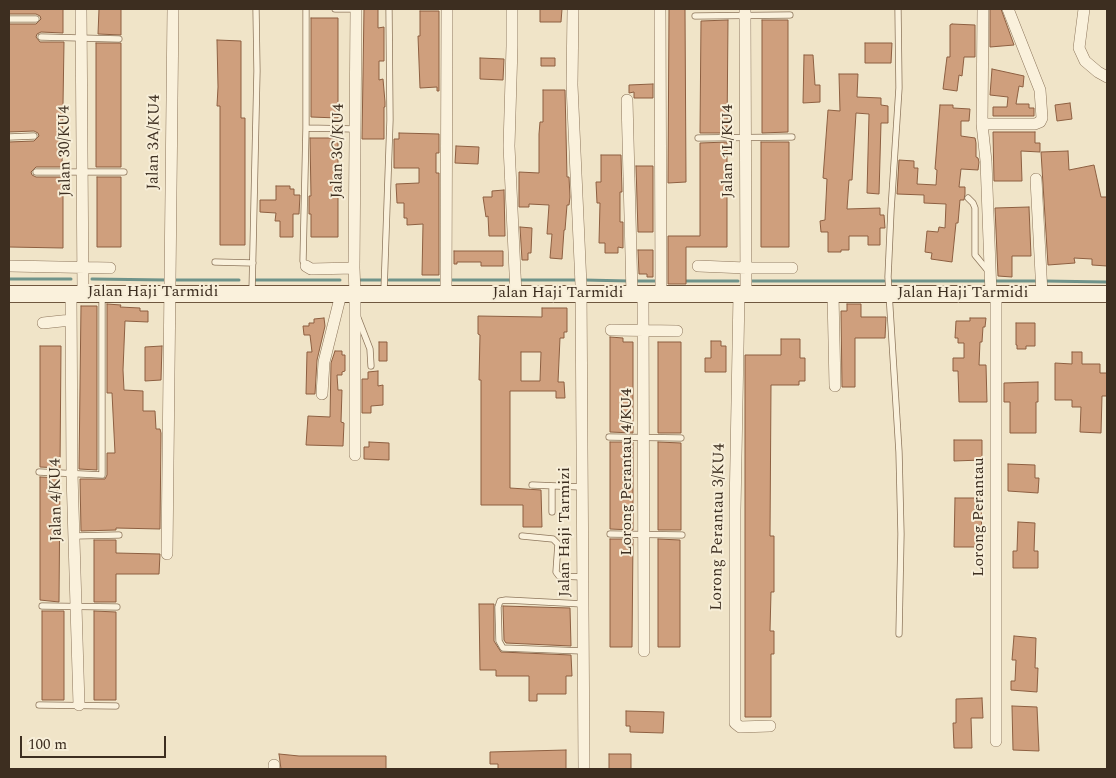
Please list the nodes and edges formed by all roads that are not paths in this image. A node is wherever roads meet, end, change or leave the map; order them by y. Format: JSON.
{"nodes":[{"id":1,"x":81,"y":9,"type":"edge"},
{"id":2,"x":172,"y":9,"type":"edge"},
{"id":3,"x":256,"y":9,"type":"edge"},
{"id":4,"x":306,"y":9,"type":"edge"},
{"id":5,"x":335,"y":9,"type":"edge"},
{"id":6,"x":356,"y":9,"type":"edge"},
{"id":7,"x":389,"y":9,"type":"edge"},
{"id":8,"x":447,"y":9,"type":"edge"},
{"id":9,"x":512,"y":9,"type":"edge"},
{"id":10,"x":573,"y":9,"type":"edge"},
{"id":11,"x":660,"y":9,"type":"edge"},
{"id":12,"x":898,"y":9,"type":"edge"},
{"id":13,"x":983,"y":9,"type":"edge"},
{"id":14,"x":1008,"y":9,"type":"edge"},
{"id":15,"x":1084,"y":9,"type":"edge"},
{"id":16,"x":745,"y":12,"type":"edge"},
{"id":17,"x":790,"y":15,"type":"dead end"},
{"id":18,"x":696,"y":16,"type":"dead end"},
{"id":19,"x":9,"y":19,"type":"edge"},
{"id":20,"x":36,"y":19,"type":"dead end"},
{"id":21,"x":41,"y":37,"type":"dead end"},
{"id":22,"x":81,"y":38,"type":"junction"},
{"id":23,"x":119,"y":39,"type":"dead end"},
{"id":24,"x":1107,"y":76,"type":"edge"},
{"id":25,"x":627,"y":100,"type":"dead end"},
{"id":26,"x":982,"y":124,"type":"junction"},
{"id":27,"x":306,"y":128,"type":"junction"},
{"id":28,"x":355,"y":129,"type":"junction"},
{"id":29,"x":34,"y":136,"type":"dead end"},
{"id":30,"x":9,"y":137,"type":"edge"},
{"id":31,"x":698,"y":138,"type":"dead end"},
{"id":32,"x":746,"y":138,"type":"junction"},
{"id":33,"x":792,"y":138,"type":"dead end"},
{"id":34,"x":36,"y":172,"type":"dead end"},
{"id":35,"x":124,"y":172,"type":"dead end"},
{"id":36,"x":83,"y":173,"type":"junction"},
{"id":37,"x":1036,"y":179,"type":"dead end"},
{"id":38,"x":968,"y":198,"type":"dead end"},
{"id":39,"x":215,"y":262,"type":"dead end"},
{"id":40,"x":253,"y":263,"type":"junction"},
{"id":41,"x":9,"y":266,"type":"edge"},
{"id":42,"x":306,"y":266,"type":"joint"},
{"id":43,"x":698,"y":266,"type":"dead end"},
{"id":44,"x":82,"y":267,"type":"junction"},
{"id":45,"x":110,"y":268,"type":"dead end"},
{"id":46,"x":354,"y":268,"type":"junction"},
{"id":47,"x":746,"y":268,"type":"junction"},
{"id":48,"x":792,"y":268,"type":"dead end"},
{"id":49,"x":991,"y":274,"type":"junction"},
{"id":50,"x":170,"y":284,"type":"junction"},
{"id":51,"x":516,"y":290,"type":"junction"},
{"id":52,"x":993,"y":292,"type":"junction"},
{"id":53,"x":77,"y":293,"type":"junction"},
{"id":54,"x":102,"y":293,"type":"junction"},
{"id":55,"x":9,"y":294,"type":"edge"},
{"id":56,"x":252,"y":294,"type":"junction"},
{"id":57,"x":348,"y":294,"type":"junction"},
{"id":58,"x":384,"y":294,"type":"junction"},
{"id":59,"x":446,"y":294,"type":"junction"},
{"id":60,"x":580,"y":294,"type":"junction"},
{"id":61,"x":638,"y":294,"type":"junction"},
{"id":62,"x":661,"y":294,"type":"junction"},
{"id":63,"x":742,"y":294,"type":"junction"},
{"id":64,"x":889,"y":294,"type":"junction"},
{"id":65,"x":1042,"y":294,"type":"junction"},
{"id":66,"x":1107,"y":294,"type":"edge"},
{"id":67,"x":833,"y":295,"type":"junction"},
{"id":68,"x":354,"y":311,"type":"junction"},
{"id":69,"x":71,"y":320,"type":"junction"},
{"id":70,"x":43,"y":322,"type":"dead end"},
{"id":71,"x":644,"y":329,"type":"junction"},
{"id":72,"x":610,"y":330,"type":"dead end"},
{"id":73,"x":677,"y":331,"type":"dead end"},
{"id":74,"x":371,"y":366,"type":"dead end"},
{"id":75,"x":835,"y":386,"type":"dead end"},
{"id":76,"x":322,"y":394,"type":"dead end"},
{"id":77,"x":609,"y":437,"type":"dead end"},
{"id":78,"x":644,"y":438,"type":"junction"},
{"id":79,"x":681,"y":438,"type":"dead end"},
{"id":80,"x":355,"y":455,"type":"dead end"},
{"id":81,"x":39,"y":472,"type":"dead end"},
{"id":82,"x":72,"y":474,"type":"junction"},
{"id":83,"x":532,"y":485,"type":"dead end"},
{"id":84,"x":552,"y":486,"type":"junction"},
{"id":85,"x":582,"y":487,"type":"junction"},
{"id":86,"x":552,"y":512,"type":"dead end"},
{"id":87,"x":610,"y":534,"type":"dead end"},
{"id":88,"x":119,"y":535,"type":"dead end"},
{"id":89,"x":644,"y":535,"type":"junction"},
{"id":90,"x":682,"y":535,"type":"dead end"},
{"id":91,"x":74,"y":536,"type":"junction"},
{"id":92,"x":522,"y":536,"type":"dead end"},
{"id":93,"x":167,"y":554,"type":"dead end"},
{"id":94,"x":583,"y":577,"type":"junction"},
{"id":95,"x":583,"y":604,"type":"junction"},
{"id":96,"x":42,"y":606,"type":"dead end"},
{"id":97,"x":76,"y":606,"type":"junction"},
{"id":98,"x":117,"y":607,"type":"dead end"},
{"id":99,"x":899,"y":634,"type":"dead end"},
{"id":100,"x":583,"y":651,"type":"junction"},
{"id":101,"x":644,"y":651,"type":"dead end"},
{"id":102,"x":39,"y":705,"type":"dead end"},
{"id":103,"x":78,"y":705,"type":"junction"},
{"id":104,"x":116,"y":706,"type":"dead end"},
{"id":105,"x":770,"y":726,"type":"dead end"},
{"id":106,"x":996,"y":741,"type":"dead end"},
{"id":107,"x":584,"y":769,"type":"edge"}],
"edges":[{"from":1,"to":22,"type":"street","name":"Jalan 30/KU4"},
{"from":2,"to":50,"type":"street","name":"Jalan 3A/KU4"},
{"from":3,"to":40,"type":"lane"},
{"from":4,"to":27,"type":"lane"},
{"from":5,"to":6,"type":"lane"},
{"from":6,"to":28,"type":"street","name":"Jalan 3C/KU4"},
{"from":7,"to":58,"type":"lane"},
{"from":8,"to":59,"type":"street"},
{"from":9,"to":51,"type":"street"},
{"from":10,"to":60,"type":"street","name":"Jalan Haji Tarmizi"},
{"from":11,"to":62,"type":"street"},
{"from":12,"to":64,"type":"lane"},
{"from":13,"to":26,"type":"street","name":"Lorong Perantau"},
{"from":14,"to":26,"type":"street"},
{"from":15,"to":24,"type":"street"},
{"from":16,"to":17,"type":"lane"},
{"from":16,"to":18,"type":"lane"},
{"from":16,"to":32,"type":"street","name":"Jalan 1L/KU4"},
{"from":19,"to":20,"type":"lane"},
{"from":21,"to":22,"type":"lane"},
{"from":22,"to":23,"type":"lane"},
{"from":22,"to":36,"type":"street","name":"Jalan 30/KU4"},
{"from":25,"to":61,"type":"street","name":"Lorong Perantau 4/KU4"},
{"from":26,"to":49,"type":"street","name":"Lorong Perantau"},
{"from":27,"to":28,"type":"lane"},
{"from":27,"to":42,"type":"lane"},
{"from":28,"to":46,"type":"street","name":"Jalan 3C/KU4"},
{"from":29,"to":30,"type":"lane"},
{"from":31,"to":32,"type":"lane"},
{"from":32,"to":33,"type":"lane"},
{"from":32,"to":47,"type":"street","name":"Jalan 1L/KU4"},
{"from":34,"to":36,"type":"lane"},
{"from":35,"to":36,"type":"lane"},
{"from":36,"to":44,"type":"street","name":"Jalan 30/KU4"},
{"from":37,"to":65,"type":"street"},
{"from":38,"to":49,"type":"lane"},
{"from":39,"to":40,"type":"lane"},
{"from":40,"to":56,"type":"lane"},
{"from":41,"to":44,"type":"street"},
{"from":42,"to":46,"type":"street"},
{"from":43,"to":47,"type":"street"},
{"from":44,"to":45,"type":"street"},
{"from":44,"to":53,"type":"street","name":"Jalan 30/KU4"},
{"from":46,"to":57,"type":"street","name":"Jalan 3C/KU4"},
{"from":47,"to":48,"type":"street"},
{"from":47,"to":63,"type":"street","name":"Jalan 1L/KU4"},
{"from":49,"to":52,"type":"street","name":"Lorong Perantau"},
{"from":50,"to":54,"type":"street","name":"Jalan Haji Tarmidi"},
{"from":50,"to":56,"type":"street","name":"Jalan Haji Tarmidi"},
{"from":50,"to":93,"type":"street","name":"Jalan 3A/KU4"},
{"from":51,"to":59,"type":"street","name":"Jalan Haji Tarmidi"},
{"from":51,"to":60,"type":"street","name":"Jalan Haji Tarmidi"},
{"from":52,"to":64,"type":"street","name":"Jalan Haji Tarmidi"},
{"from":52,"to":65,"type":"street","name":"Jalan Haji Tarmidi"},
{"from":52,"to":106,"type":"street","name":"Lorong Perantau"},
{"from":53,"to":54,"type":"street","name":"Jalan Haji Tarmidi"},
{"from":53,"to":55,"type":"street","name":"Jalan Haji Tarmidi"},
{"from":53,"to":69,"type":"street","name":"Jalan 4/KU4"},
{"from":54,"to":82,"type":"lane"},
{"from":56,"to":57,"type":"street","name":"Jalan Haji Tarmidi"},
{"from":57,"to":58,"type":"street","name":"Jalan Haji Tarmidi"},
{"from":57,"to":68,"type":"street"},
{"from":57,"to":76,"type":"street"},
{"from":58,"to":59,"type":"street","name":"Jalan Haji Tarmidi"},
{"from":60,"to":61,"type":"street","name":"Jalan Haji Tarmidi"},
{"from":60,"to":85,"type":"street","name":"Jalan Haji Tarmizi"},
{"from":61,"to":62,"type":"street","name":"Jalan Haji Tarmidi"},
{"from":61,"to":71,"type":"street","name":"Lorong Perantau 4/KU4"},
{"from":62,"to":63,"type":"street","name":"Jalan Haji Tarmidi"},
{"from":63,"to":67,"type":"street","name":"Jalan Haji Tarmidi"},
{"from":63,"to":105,"type":"street","name":"Lorong Perantau 3/KU4"},
{"from":64,"to":67,"type":"street","name":"Jalan Haji Tarmidi"},
{"from":64,"to":99,"type":"lane"},
{"from":65,"to":66,"type":"street","name":"Jalan Haji Tarmidi"},
{"from":67,"to":75,"type":"street"},
{"from":68,"to":74,"type":"lane"},
{"from":68,"to":80,"type":"street"},
{"from":69,"to":70,"type":"street"},
{"from":69,"to":82,"type":"street","name":"Jalan 4/KU4"},
{"from":71,"to":72,"type":"street"},
{"from":71,"to":73,"type":"street"},
{"from":71,"to":78,"type":"street","name":"Lorong Perantau 4/KU4"},
{"from":77,"to":78,"type":"lane"},
{"from":78,"to":79,"type":"lane"},
{"from":78,"to":89,"type":"street","name":"Lorong Perantau 4/KU4"},
{"from":81,"to":82,"type":"lane"},
{"from":82,"to":91,"type":"street","name":"Jalan 4/KU4"},
{"from":83,"to":84,"type":"lane"},
{"from":84,"to":85,"type":"lane"},
{"from":84,"to":86,"type":"lane"},
{"from":85,"to":94,"type":"street","name":"Jalan Haji Tarmizi"},
{"from":87,"to":89,"type":"lane"},
{"from":88,"to":91,"type":"lane"},
{"from":89,"to":90,"type":"lane"},
{"from":89,"to":101,"type":"street","name":"Lorong Perantau 4/KU4"},
{"from":91,"to":97,"type":"street","name":"Jalan 4/KU4"},
{"from":92,"to":94,"type":"lane"},
{"from":94,"to":95,"type":"street","name":"Jalan Haji Tarmizi"},
{"from":95,"to":100,"type":"street","name":"Jalan Haji Tarmizi"},
{"from":95,"to":100,"type":"lane"},
{"from":96,"to":97,"type":"lane"},
{"from":97,"to":98,"type":"lane"},
{"from":97,"to":103,"type":"street","name":"Jalan 4/KU4"},
{"from":100,"to":107,"type":"street","name":"Jalan Haji Tarmizi"},
{"from":102,"to":103,"type":"lane"},
{"from":103,"to":104,"type":"lane"}]}
